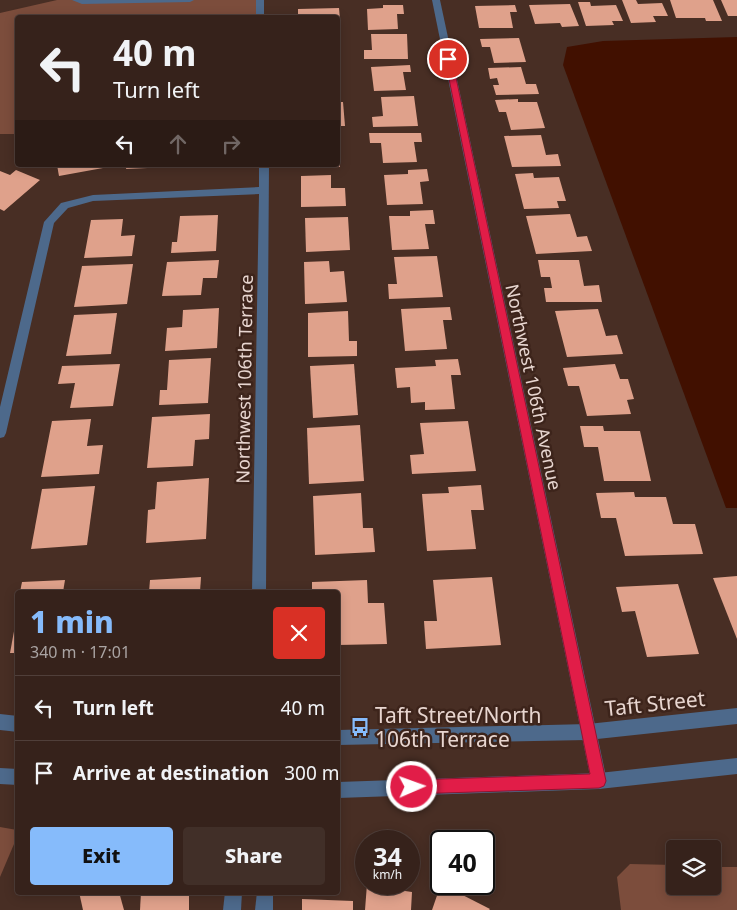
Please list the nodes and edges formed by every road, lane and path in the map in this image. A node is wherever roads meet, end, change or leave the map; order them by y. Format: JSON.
{"nodes":[{"id":1,"x":76,"y":0,"type":"edge"},
{"id":2,"x":190,"y":0,"type":"edge"},
{"id":3,"x":260,"y":0,"type":"edge"},
{"id":4,"x":436,"y":0,"type":"edge"},
{"id":5,"x":260,"y":15,"type":"edge"},
{"id":6,"x":264,"y":167,"type":"edge"},
{"id":7,"x":264,"y":190,"type":"junction"},
{"id":8,"x":0,"y":433,"type":"edge"},
{"id":9,"x":259,"y":590,"type":"edge"},
{"id":10,"x":737,"y":716,"type":"edge"},
{"id":11,"x":0,"y":722,"type":"edge"},
{"id":12,"x":15,"y":724,"type":"edge"},
{"id":13,"x":588,"y":732,"type":"junction"},
{"id":14,"x":340,"y":738,"type":"edge"},
{"id":15,"x":737,"y":766,"type":"edge"},
{"id":16,"x":0,"y":776,"type":"edge"},
{"id":17,"x":15,"y":777,"type":"edge"},
{"id":18,"x":599,"y":781,"type":"junction"},
{"id":19,"x":340,"y":790,"type":"edge"},
{"id":20,"x":234,"y":895,"type":"edge"},
{"id":21,"x":265,"y":895,"type":"edge"},
{"id":22,"x":232,"y":910,"type":"edge"},
{"id":23,"x":264,"y":910,"type":"edge"}],
"edges":[{"from":1,"to":2,"type":"street"},
{"from":3,"to":5,"type":"street"},
{"from":4,"to":13,"type":"street","name":"Northwest 106th Avenue"},
{"from":6,"to":7,"type":"street","name":"Northwest 106th Terrace"},
{"from":7,"to":8,"type":"street"},
{"from":7,"to":9,"type":"street","name":"Northwest 106th Terrace"},
{"from":10,"to":13,"type":"street","name":"Taft Street"},
{"from":11,"to":12,"type":"street"},
{"from":13,"to":14,"type":"street","name":"Taft Street"},
{"from":13,"to":18,"type":"street","name":"Northwest 106th Avenue"},
{"from":15,"to":18,"type":"street"},
{"from":16,"to":17,"type":"street"},
{"from":18,"to":19,"type":"street"},
{"from":20,"to":22,"type":"street"},
{"from":21,"to":23,"type":"street"}]}
